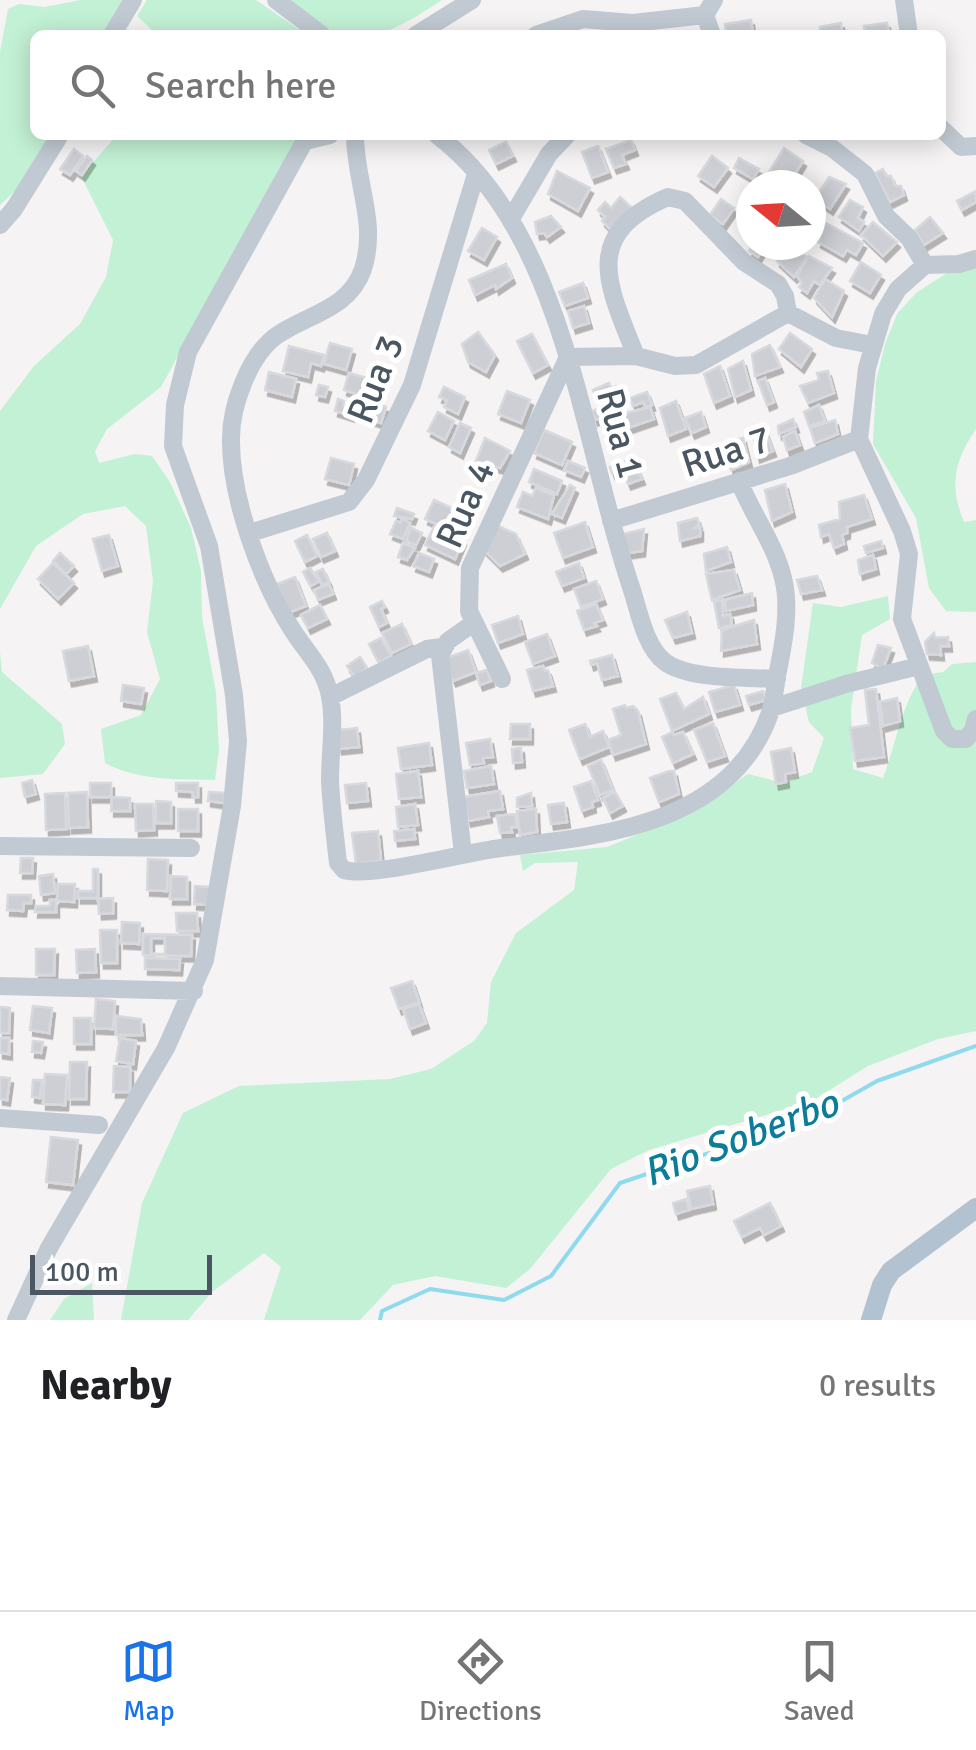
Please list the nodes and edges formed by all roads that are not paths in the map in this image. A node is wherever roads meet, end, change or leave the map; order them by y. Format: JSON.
{"nodes":[{"id":1,"x":133,"y":0,"type":"edge"},
{"id":2,"x":276,"y":0,"type":"edge"},
{"id":3,"x":472,"y":0,"type":"edge"},
{"id":4,"x":904,"y":0,"type":"edge"},
{"id":5,"x":709,"y":7,"type":"edge"},
{"id":6,"x":115,"y":30,"type":"edge"},
{"id":7,"x":315,"y":30,"type":"edge"},
{"id":8,"x":424,"y":30,"type":"edge"},
{"id":9,"x":550,"y":30,"type":"edge"},
{"id":10,"x":907,"y":30,"type":"edge"},
{"id":11,"x":946,"y":133,"type":"edge"},
{"id":12,"x":57,"y":140,"type":"edge"},
{"id":13,"x":305,"y":140,"type":"edge"},
{"id":14,"x":355,"y":140,"type":"edge"},
{"id":15,"x":443,"y":140,"type":"edge"},
{"id":16,"x":562,"y":140,"type":"edge"},
{"id":17,"x":816,"y":140,"type":"edge"},
{"id":18,"x":976,"y":146,"type":"edge"},
{"id":19,"x":476,"y":174,"type":"junction"},
{"id":20,"x":512,"y":217,"type":"junction"},
{"id":21,"x":0,"y":225,"type":"edge"},
{"id":22,"x":976,"y":259,"type":"edge"},
{"id":23,"x":924,"y":265,"type":"junction"},
{"id":24,"x":788,"y":313,"type":"junction"},
{"id":25,"x":872,"y":345,"type":"junction"},
{"id":26,"x":636,"y":356,"type":"junction"},
{"id":27,"x":568,"y":357,"type":"junction"},
{"id":28,"x":859,"y":438,"type":"junction"},
{"id":29,"x":740,"y":481,"type":"junction"},
{"id":30,"x":611,"y":522,"type":"junction"},
{"id":31,"x":250,"y":533,"type":"junction"},
{"id":32,"x":472,"y":624,"type":"junction"},
{"id":33,"x":442,"y":647,"type":"junction"},
{"id":34,"x":919,"y":666,"type":"junction"},
{"id":35,"x":502,"y":678,"type":"dead end"},
{"id":36,"x":776,"y":679,"type":"junction"},
{"id":37,"x":330,"y":697,"type":"junction"},
{"id":38,"x":772,"y":708,"type":"junction"},
{"id":39,"x":976,"y":719,"type":"edge"},
{"id":40,"x":0,"y":846,"type":"edge"},
{"id":41,"x":191,"y":848,"type":"dead end"},
{"id":42,"x":463,"y":854,"type":"junction"},
{"id":43,"x":0,"y":986,"type":"edge"},
{"id":44,"x":194,"y":991,"type":"junction"},
{"id":45,"x":0,"y":1118,"type":"edge"},
{"id":46,"x":99,"y":1124,"type":"dead end"},
{"id":47,"x":976,"y":1208,"type":"edge"},
{"id":48,"x":16,"y":1320,"type":"edge"},
{"id":49,"x":872,"y":1320,"type":"edge"}],
"edges":[{"from":1,"to":6,"type":"street"},
{"from":2,"to":7,"type":"street"},
{"from":3,"to":8,"type":"street"},
{"from":4,"to":10,"type":"street"},
{"from":5,"to":9,"type":"street"},
{"from":11,"to":18,"type":"street"},
{"from":12,"to":21,"type":"street"},
{"from":13,"to":44,"type":"street"},
{"from":14,"to":31,"type":"street"},
{"from":15,"to":19,"type":"street","name":"Rua 1"},
{"from":16,"to":20,"type":"street"},
{"from":17,"to":23,"type":"street"},
{"from":19,"to":20,"type":"street","name":"Rua 1"},
{"from":19,"to":31,"type":"street","name":"Rua 3"},
{"from":20,"to":27,"type":"street","name":"Rua 1"},
{"from":22,"to":23,"type":"street"},
{"from":23,"to":25,"type":"street"},
{"from":24,"to":25,"type":"street"},
{"from":24,"to":26,"type":"street"},
{"from":24,"to":26,"type":"street"},
{"from":25,"to":28,"type":"street"},
{"from":26,"to":27,"type":"street"},
{"from":27,"to":30,"type":"street","name":"Rua 1"},
{"from":27,"to":32,"type":"street","name":"Rua 4"},
{"from":28,"to":29,"type":"street","name":"Rua 7"},
{"from":28,"to":34,"type":"street"},
{"from":29,"to":30,"type":"street","name":"Rua 7"},
{"from":29,"to":36,"type":"street"},
{"from":30,"to":36,"type":"street","name":"Rua 1"},
{"from":31,"to":37,"type":"street"},
{"from":32,"to":33,"type":"street"},
{"from":32,"to":35,"type":"street","name":"Rua 4"},
{"from":33,"to":37,"type":"street"},
{"from":33,"to":42,"type":"street"},
{"from":34,"to":38,"type":"street"},
{"from":34,"to":39,"type":"street"},
{"from":36,"to":38,"type":"street"},
{"from":37,"to":42,"type":"street"},
{"from":38,"to":42,"type":"street"},
{"from":40,"to":41,"type":"street"},
{"from":43,"to":44,"type":"street"},
{"from":44,"to":48,"type":"street"},
{"from":45,"to":46,"type":"street"},
{"from":47,"to":49,"type":"main road"}]}
